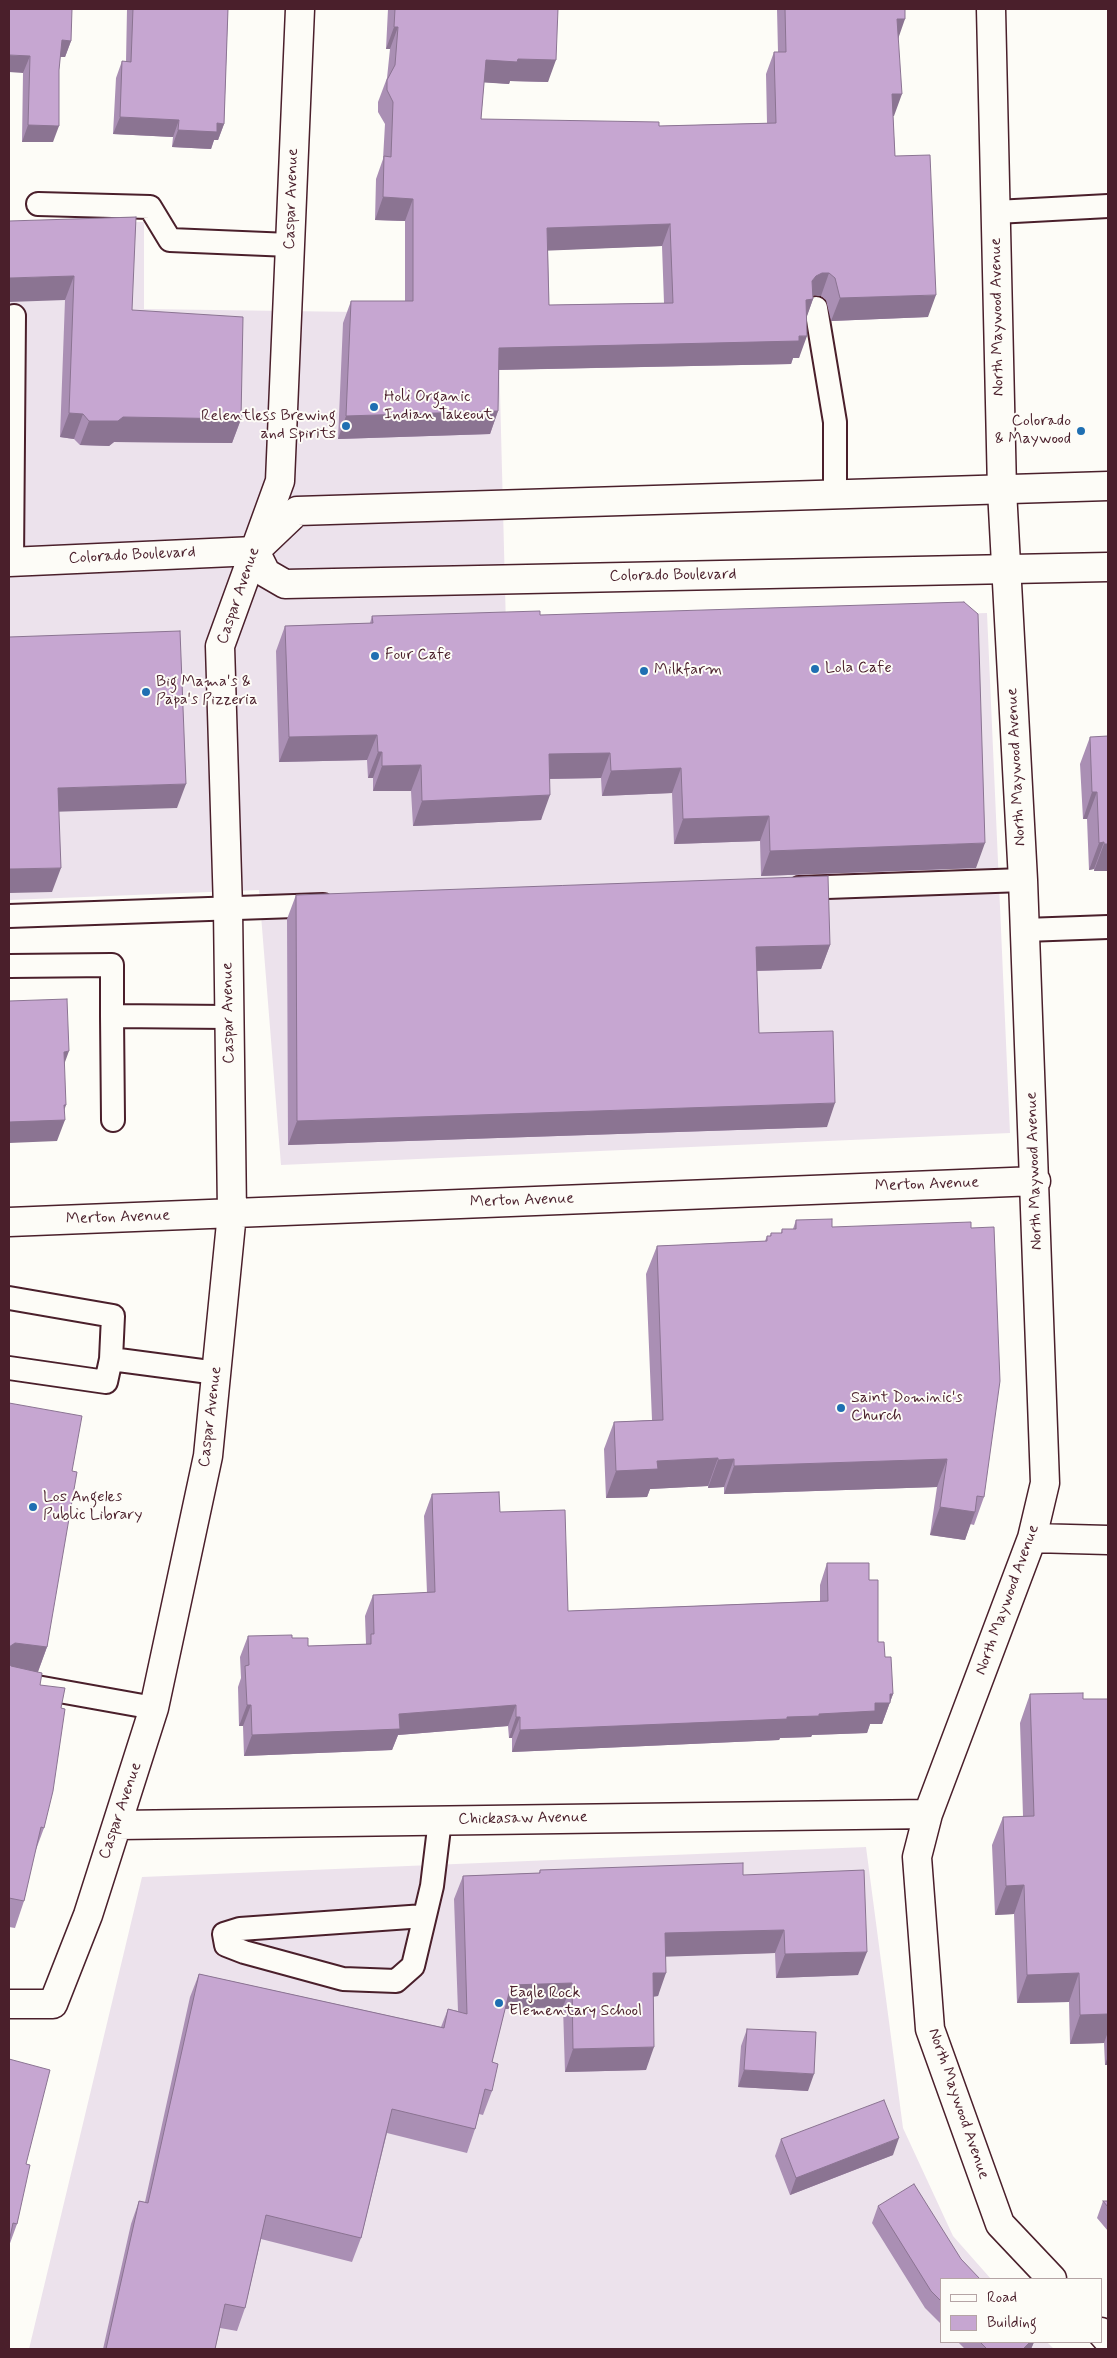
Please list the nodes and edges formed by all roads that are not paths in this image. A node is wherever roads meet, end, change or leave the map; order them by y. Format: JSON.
{"nodes":[{"id":1,"x":300,"y":9,"type":"edge"},
{"id":2,"x":991,"y":9,"type":"edge"},
{"id":3,"x":38,"y":204,"type":"dead end"},
{"id":4,"x":1108,"y":206,"type":"edge"},
{"id":5,"x":996,"y":212,"type":"junction"},
{"id":6,"x":290,"y":245,"type":"junction"},
{"id":7,"x":816,"y":308,"type":"dead end"},
{"id":8,"x":14,"y":316,"type":"dead end"},
{"id":9,"x":1108,"y":486,"type":"edge"},
{"id":10,"x":1002,"y":490,"type":"junction"},
{"id":11,"x":835,"y":495,"type":"junction"},
{"id":12,"x":255,"y":551,"type":"junction"},
{"id":13,"x":10,"y":562,"type":"edge"},
{"id":14,"x":1108,"y":567,"type":"edge"},
{"id":15,"x":1006,"y":569,"type":"junction"},
{"id":16,"x":1023,"y":880,"type":"junction"},
{"id":17,"x":775,"y":889,"type":"edge"},
{"id":18,"x":347,"y":904,"type":"edge"},
{"id":19,"x":228,"y":908,"type":"junction"},
{"id":20,"x":9,"y":916,"type":"edge"},
{"id":21,"x":1108,"y":927,"type":"edge"},
{"id":22,"x":1026,"y":930,"type":"junction"},
{"id":23,"x":9,"y":966,"type":"edge"},
{"id":24,"x":112,"y":1016,"type":"junction"},
{"id":25,"x":229,"y":1017,"type":"junction"},
{"id":26,"x":114,"y":1120,"type":"dead end"},
{"id":27,"x":1036,"y":1181,"type":"junction"},
{"id":28,"x":232,"y":1213,"type":"junction"},
{"id":29,"x":9,"y":1222,"type":"edge"},
{"id":30,"x":9,"y":1298,"type":"edge"},
{"id":31,"x":111,"y":1359,"type":"junction"},
{"id":32,"x":9,"y":1368,"type":"edge"},
{"id":33,"x":217,"y":1372,"type":"junction"},
{"id":34,"x":1032,"y":1538,"type":"junction"},
{"id":35,"x":1108,"y":1540,"type":"edge"},
{"id":36,"x":9,"y":1682,"type":"edge"},
{"id":37,"x":154,"y":1708,"type":"junction"},
{"id":38,"x":928,"y":1814,"type":"junction"},
{"id":39,"x":440,"y":1820,"type":"junction"},
{"id":40,"x":118,"y":1825,"type":"junction"},
{"id":41,"x":424,"y":1916,"type":"junction"},
{"id":42,"x":9,"y":2004,"type":"edge"},
{"id":43,"x":1051,"y":2278,"type":"edge"}],
"edges":[{"from":1,"to":6,"type":"street","name":"Caspar Avenue"},
{"from":2,"to":5,"type":"street","name":"North Maywood Avenue"},
{"from":3,"to":6,"type":"lane"},
{"from":4,"to":5,"type":"lane"},
{"from":5,"to":10,"type":"street","name":"North Maywood Avenue"},
{"from":6,"to":12,"type":"street","name":"Caspar Avenue"},
{"from":7,"to":11,"type":"lane"},
{"from":8,"to":13,"type":"lane"},
{"from":9,"to":10,"type":"street"},
{"from":10,"to":11,"type":"street"},
{"from":10,"to":15,"type":"street","name":"North Maywood Avenue"},
{"from":11,"to":12,"type":"street"},
{"from":12,"to":13,"type":"street","name":"Colorado Boulevard"},
{"from":12,"to":15,"type":"street","name":"Colorado Boulevard"},
{"from":12,"to":19,"type":"street","name":"Caspar Avenue"},
{"from":14,"to":15,"type":"street","name":"Colorado Boulevard"},
{"from":15,"to":16,"type":"street","name":"North Maywood Avenue"},
{"from":16,"to":17,"type":"lane"},
{"from":16,"to":22,"type":"street","name":"North Maywood Avenue"},
{"from":18,"to":19,"type":"lane"},
{"from":19,"to":20,"type":"lane"},
{"from":19,"to":25,"type":"street","name":"Caspar Avenue"},
{"from":21,"to":22,"type":"lane"},
{"from":22,"to":27,"type":"street","name":"North Maywood Avenue"},
{"from":23,"to":24,"type":"lane"},
{"from":24,"to":25,"type":"lane"},
{"from":24,"to":26,"type":"lane"},
{"from":25,"to":28,"type":"street","name":"Caspar Avenue"},
{"from":27,"to":28,"type":"street","name":"Merton Avenue"},
{"from":27,"to":34,"type":"street","name":"North Maywood Avenue"},
{"from":28,"to":29,"type":"street","name":"Merton Avenue"},
{"from":28,"to":33,"type":"street","name":"Caspar Avenue"},
{"from":30,"to":31,"type":"lane"},
{"from":31,"to":32,"type":"lane"},
{"from":31,"to":33,"type":"lane"},
{"from":33,"to":37,"type":"street","name":"Caspar Avenue"},
{"from":34,"to":35,"type":"street"},
{"from":34,"to":38,"type":"street","name":"North Maywood Avenue"},
{"from":36,"to":37,"type":"lane"},
{"from":37,"to":40,"type":"street","name":"Caspar Avenue"},
{"from":38,"to":39,"type":"street","name":"Chickasaw Avenue"},
{"from":38,"to":43,"type":"street","name":"North Maywood Avenue"},
{"from":39,"to":40,"type":"street","name":"Chickasaw Avenue"},
{"from":39,"to":41,"type":"lane"},
{"from":40,"to":42,"type":"street","name":"Caspar Avenue"},
{"from":41,"to":41,"type":"lane"}]}
